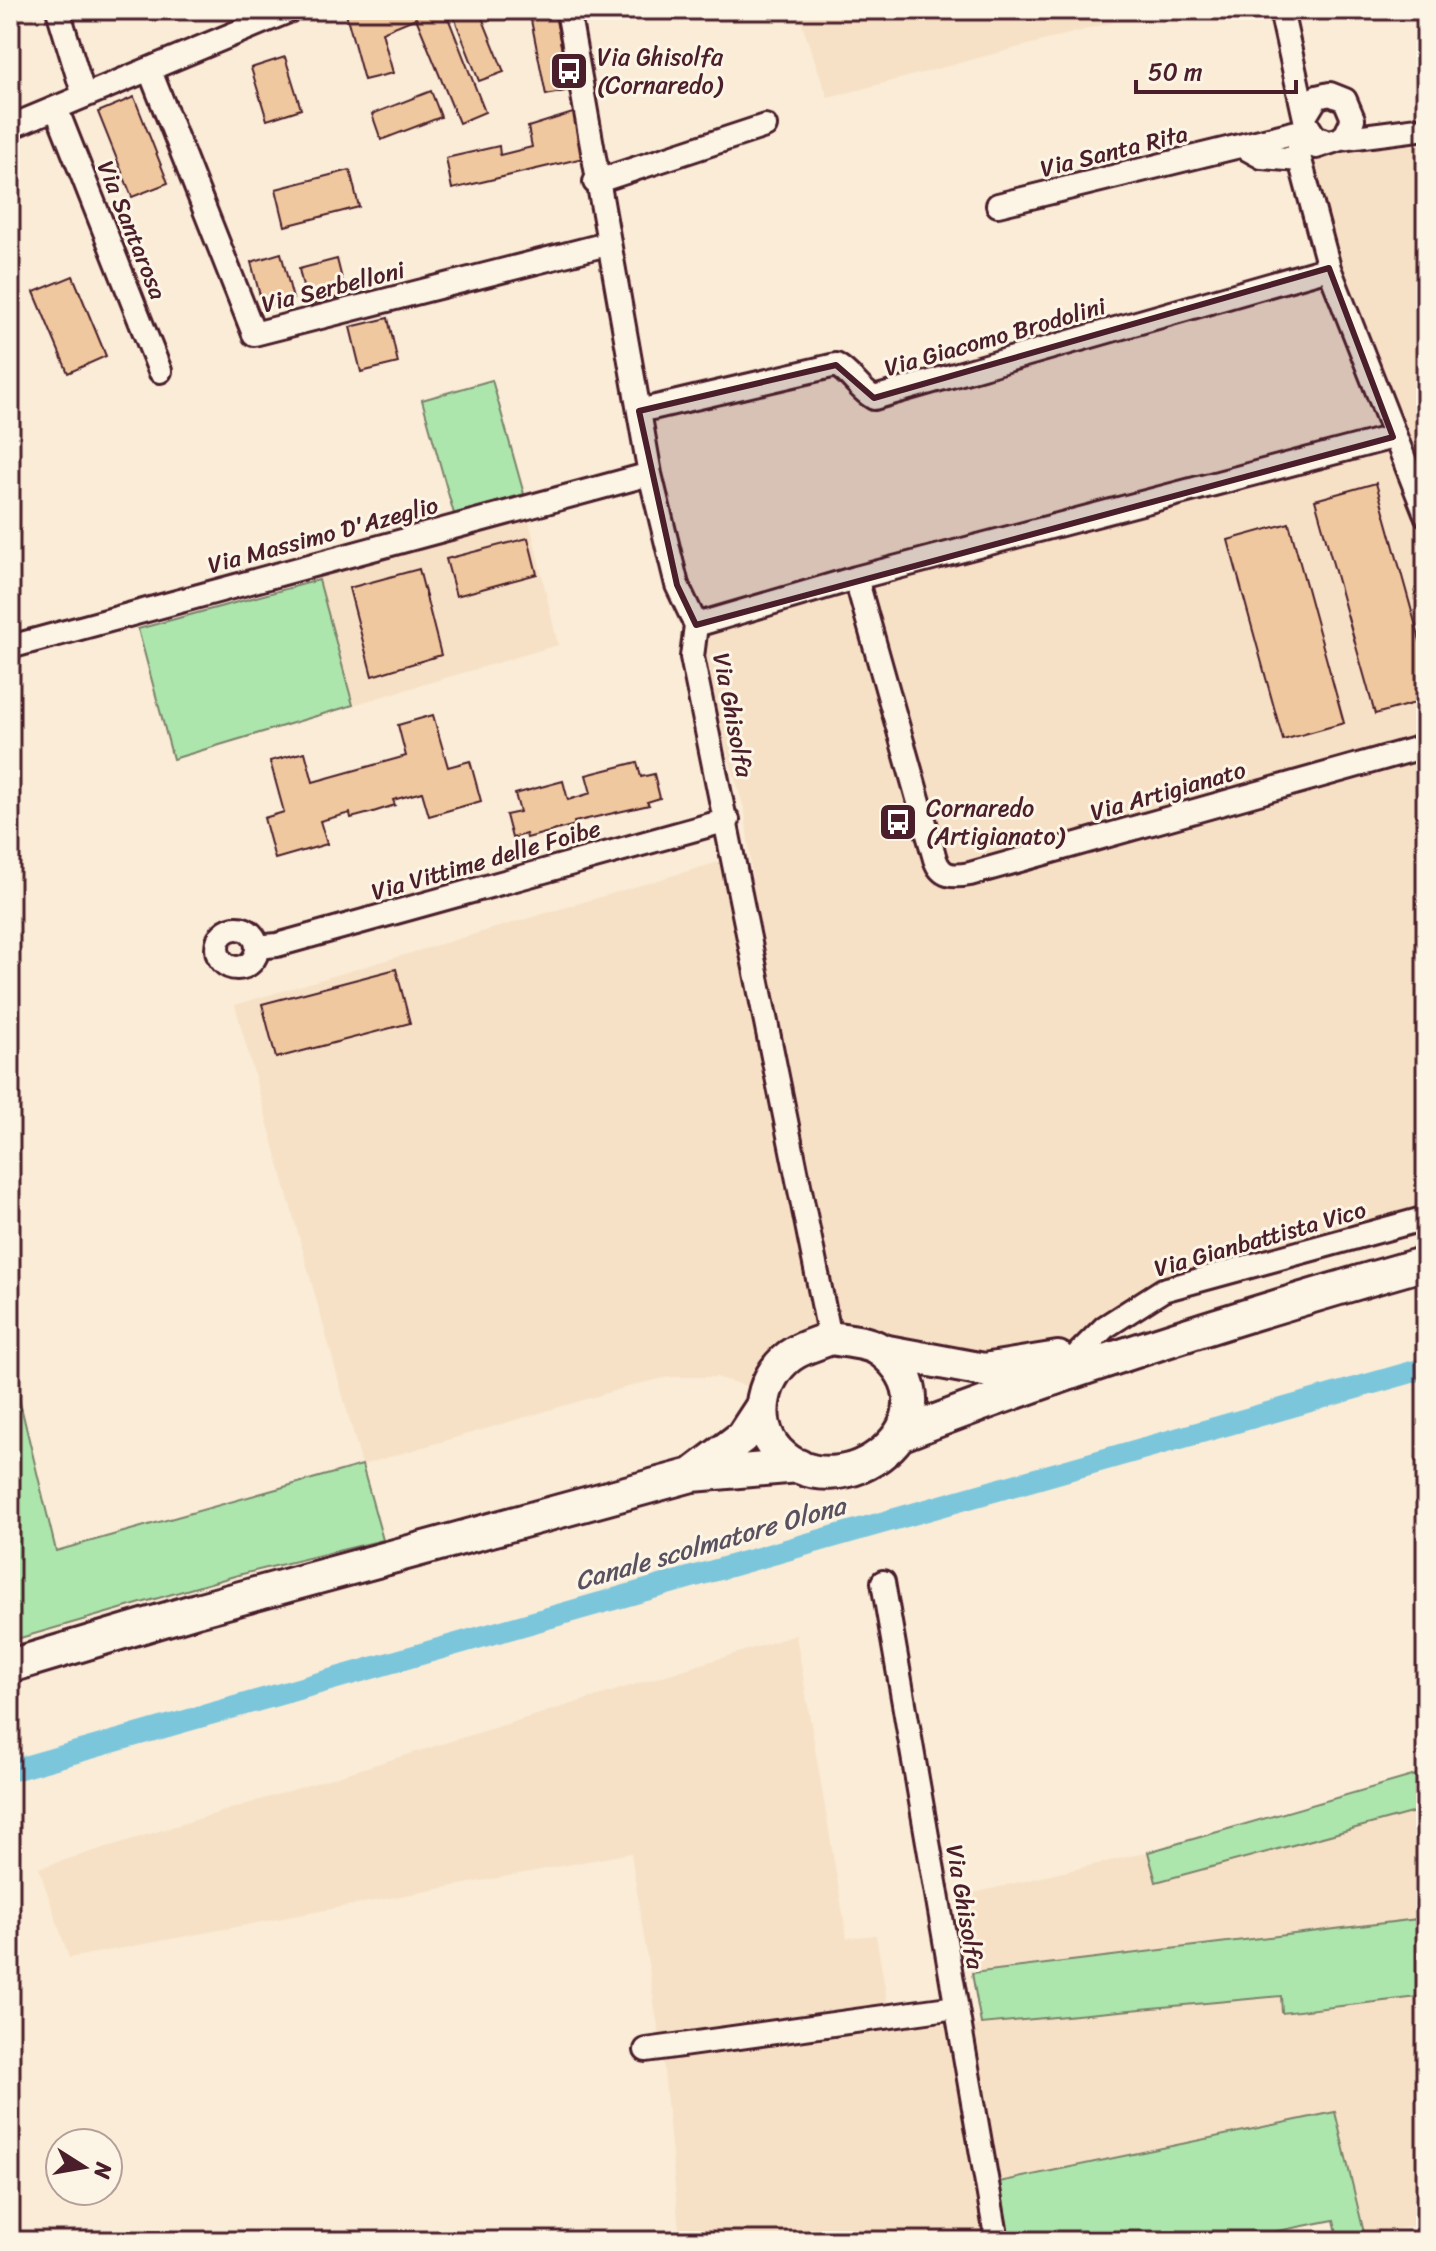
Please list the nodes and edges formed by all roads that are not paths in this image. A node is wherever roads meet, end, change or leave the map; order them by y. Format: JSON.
{"nodes":[{"id":1,"x":58,"y":10,"type":"edge"},
{"id":2,"x":291,"y":10,"type":"edge"},
{"id":3,"x":568,"y":10,"type":"edge"},
{"id":4,"x":1281,"y":10,"type":"edge"},
{"id":5,"x":1295,"y":62,"type":"junction"},
{"id":6,"x":150,"y":71,"type":"junction"},
{"id":7,"x":1325,"y":94,"type":"junction"},
{"id":8,"x":84,"y":96,"type":"junction"},
{"id":9,"x":56,"y":108,"type":"junction"},
{"id":10,"x":1352,"y":116,"type":"junction"},
{"id":11,"x":1304,"y":123,"type":"junction"},
{"id":12,"x":765,"y":126,"type":"dead end"},
{"id":13,"x":10,"y":127,"type":"edge"},
{"id":14,"x":1417,"y":130,"type":"edge"},
{"id":15,"x":1334,"y":140,"type":"junction"},
{"id":16,"x":1242,"y":146,"type":"junction"},
{"id":17,"x":1300,"y":160,"type":"junction"},
{"id":18,"x":595,"y":182,"type":"junction"},
{"id":19,"x":998,"y":205,"type":"dead end"},
{"id":20,"x":607,"y":244,"type":"junction"},
{"id":21,"x":1329,"y":268,"type":"junction"},
{"id":22,"x":160,"y":371,"type":"dead end"},
{"id":23,"x":639,"y":411,"type":"junction"},
{"id":24,"x":1393,"y":437,"type":"junction"},
{"id":25,"x":650,"y":474,"type":"junction"},
{"id":26,"x":1426,"y":515,"type":"edge"},
{"id":27,"x":856,"y":578,"type":"junction"},
{"id":28,"x":696,"y":625,"type":"junction"},
{"id":29,"x":10,"y":647,"type":"edge"},
{"id":30,"x":1426,"y":746,"type":"edge"},
{"id":31,"x":728,"y":820,"type":"junction"},
{"id":32,"x":257,"y":947,"type":"dead end"},
{"id":33,"x":1426,"y":1218,"type":"edge"},
{"id":34,"x":1426,"y":1263,"type":"edge"},
{"id":35,"x":1206,"y":1325,"type":"junction"},
{"id":36,"x":830,"y":1338,"type":"junction"},
{"id":37,"x":882,"y":1351,"type":"junction"},
{"id":38,"x":1079,"y":1353,"type":"junction"},
{"id":39,"x":761,"y":1408,"type":"junction"},
{"id":40,"x":902,"y":1434,"type":"junction"},
{"id":41,"x":799,"y":1466,"type":"junction"},
{"id":42,"x":692,"y":1475,"type":"junction"},
{"id":43,"x":883,"y":1582,"type":"dead end"},
{"id":44,"x":10,"y":1666,"type":"edge"},
{"id":45,"x":956,"y":2007,"type":"junction"},
{"id":46,"x":646,"y":2050,"type":"dead end"},
{"id":47,"x":997,"y":2241,"type":"edge"}],
"edges":[{"from":1,"to":8,"type":"street"},
{"from":2,"to":6,"type":"street"},
{"from":3,"to":18,"type":"street","name":"Via Ghisolfa"},
{"from":4,"to":5,"type":"street"},
{"from":5,"to":7,"type":"street"},
{"from":5,"to":11,"type":"street"},
{"from":6,"to":8,"type":"street"},
{"from":6,"to":20,"type":"street","name":"Via Serbelloni"},
{"from":7,"to":10,"type":"street"},
{"from":7,"to":11,"type":"street"},
{"from":8,"to":9,"type":"street"},
{"from":9,"to":13,"type":"street"},
{"from":9,"to":22,"type":"street","name":"Via Santarosa"},
{"from":10,"to":14,"type":"street"},
{"from":10,"to":15,"type":"street"},
{"from":11,"to":15,"type":"street"},
{"from":11,"to":16,"type":"street","name":"Via Santa Rita"},
{"from":11,"to":17,"type":"street"},
{"from":12,"to":18,"type":"street"},
{"from":14,"to":15,"type":"street"},
{"from":15,"to":17,"type":"street"},
{"from":16,"to":17,"type":"street"},
{"from":16,"to":19,"type":"street","name":"Via Santa Rita"},
{"from":17,"to":21,"type":"street"},
{"from":18,"to":20,"type":"street","name":"Via Ghisolfa"},
{"from":20,"to":23,"type":"street","name":"Via Ghisolfa"},
{"from":21,"to":23,"type":"street","name":"Via Giacomo Brodolini"},
{"from":21,"to":24,"type":"street"},
{"from":23,"to":25,"type":"street","name":"Via Ghisolfa"},
{"from":24,"to":26,"type":"street"},
{"from":24,"to":27,"type":"street"},
{"from":25,"to":28,"type":"street","name":"Via Ghisolfa"},
{"from":25,"to":29,"type":"street","name":"Via Massimo D'Azeglio"},
{"from":27,"to":28,"type":"street"},
{"from":27,"to":30,"type":"street","name":"Via Artigianato"},
{"from":28,"to":31,"type":"street","name":"Via Ghisolfa"},
{"from":31,"to":32,"type":"street","name":"Via Vittime delle Foibe"},
{"from":31,"to":36,"type":"street","name":"Via Ghisolfa"},
{"from":33,"to":38,"type":"street","name":"Via Gianbattista Vico"},
{"from":34,"to":35,"type":"main road"},
{"from":35,"to":38,"type":"main road"},
{"from":35,"to":40,"type":"main road"},
{"from":36,"to":37,"type":"main road"},
{"from":36,"to":39,"type":"main road"},
{"from":37,"to":38,"type":"main road"},
{"from":37,"to":40,"type":"main road"},
{"from":39,"to":41,"type":"main road"},
{"from":39,"to":42,"type":"main road"},
{"from":40,"to":41,"type":"main road"},
{"from":41,"to":42,"type":"main road"},
{"from":42,"to":44,"type":"main road"},
{"from":43,"to":45,"type":"street","name":"Via Ghisolfa"},
{"from":45,"to":46,"type":"street"},
{"from":45,"to":47,"type":"street","name":"Via Ghisolfa"}]}
